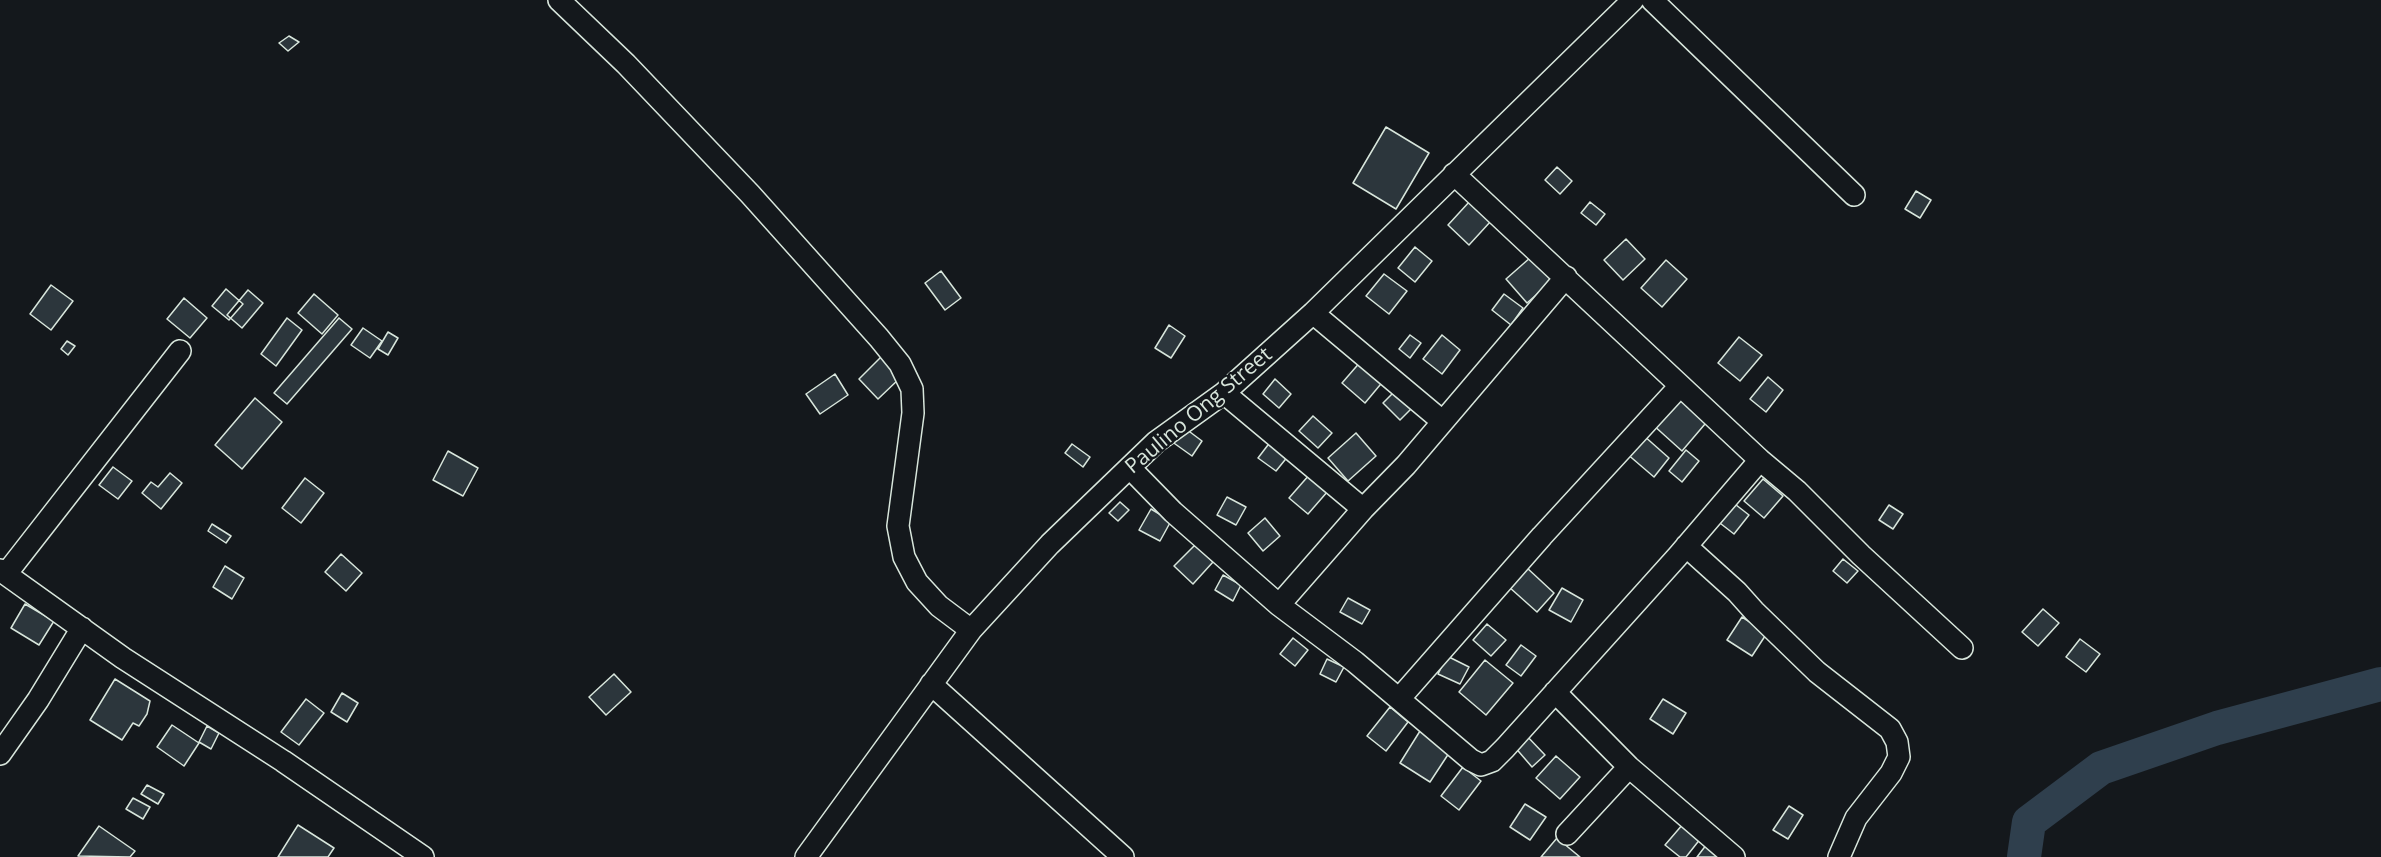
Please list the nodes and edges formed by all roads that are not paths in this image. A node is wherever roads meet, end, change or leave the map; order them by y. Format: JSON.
{"nodes":[{"id":1,"x":560,"y":0,"type":"edge"},
{"id":2,"x":1633,"y":0,"type":"edge"},
{"id":3,"x":1652,"y":0,"type":"edge"},
{"id":4,"x":1455,"y":174,"type":"junction"},
{"id":5,"x":1854,"y":195,"type":"dead end"},
{"id":6,"x":1566,"y":277,"type":"junction"},
{"id":7,"x":1313,"y":313,"type":"junction"},
{"id":8,"x":180,"y":351,"type":"dead end"},
{"id":9,"x":1680,"y":386,"type":"junction"},
{"id":10,"x":1224,"y":393,"type":"junction"},
{"id":11,"x":1442,"y":421,"type":"junction"},
{"id":12,"x":1760,"y":460,"type":"junction"},
{"id":13,"x":1131,"y":469,"type":"junction"},
{"id":14,"x":1363,"y":509,"type":"junction"},
{"id":15,"x":1686,"y":546,"type":"junction"},
{"id":16,"x":3,"y":572,"type":"edge"},
{"id":17,"x":1279,"y":605,"type":"junction"},
{"id":18,"x":82,"y":628,"type":"junction"},
{"id":19,"x":971,"y":630,"type":"junction"},
{"id":20,"x":1962,"y":648,"type":"dead end"},
{"id":21,"x":932,"y":684,"type":"junction"},
{"id":22,"x":1555,"y":692,"type":"junction"},
{"id":23,"x":1399,"y":699,"type":"junction"},
{"id":24,"x":0,"y":754,"type":"edge"},
{"id":25,"x":1629,"y":768,"type":"junction"},
{"id":26,"x":1567,"y":834,"type":"dead end"},
{"id":27,"x":423,"y":857,"type":"edge"},
{"id":28,"x":807,"y":857,"type":"edge"},
{"id":29,"x":1124,"y":857,"type":"edge"},
{"id":30,"x":1734,"y":857,"type":"edge"},
{"id":31,"x":1839,"y":857,"type":"edge"}],
"edges":[{"from":1,"to":19,"type":"street"},
{"from":2,"to":4,"type":"street","name":"Paulino Ong Street"},
{"from":3,"to":5,"type":"street"},
{"from":4,"to":6,"type":"street"},
{"from":4,"to":7,"type":"street","name":"Paulino Ong Street"},
{"from":6,"to":9,"type":"street"},
{"from":6,"to":11,"type":"street"},
{"from":7,"to":10,"type":"street","name":"Paulino Ong Street"},
{"from":7,"to":11,"type":"street"},
{"from":8,"to":16,"type":"street"},
{"from":9,"to":12,"type":"street"},
{"from":9,"to":23,"type":"street"},
{"from":10,"to":13,"type":"street","name":"Paulino Ong Street"},
{"from":10,"to":14,"type":"street"},
{"from":11,"to":14,"type":"street"},
{"from":12,"to":15,"type":"street"},
{"from":12,"to":20,"type":"street"},
{"from":13,"to":17,"type":"street"},
{"from":13,"to":19,"type":"street","name":"Paulino Ong Street"},
{"from":14,"to":17,"type":"street"},
{"from":15,"to":22,"type":"street"},
{"from":15,"to":31,"type":"street"},
{"from":16,"to":18,"type":"street"},
{"from":17,"to":23,"type":"street"},
{"from":18,"to":24,"type":"street"},
{"from":18,"to":27,"type":"street"},
{"from":19,"to":21,"type":"street","name":"Paulino Ong Street"},
{"from":21,"to":28,"type":"street","name":"Paulino Ong Street"},
{"from":21,"to":29,"type":"street"},
{"from":22,"to":23,"type":"street"},
{"from":22,"to":25,"type":"street"},
{"from":25,"to":26,"type":"street"},
{"from":25,"to":30,"type":"street"}]}
